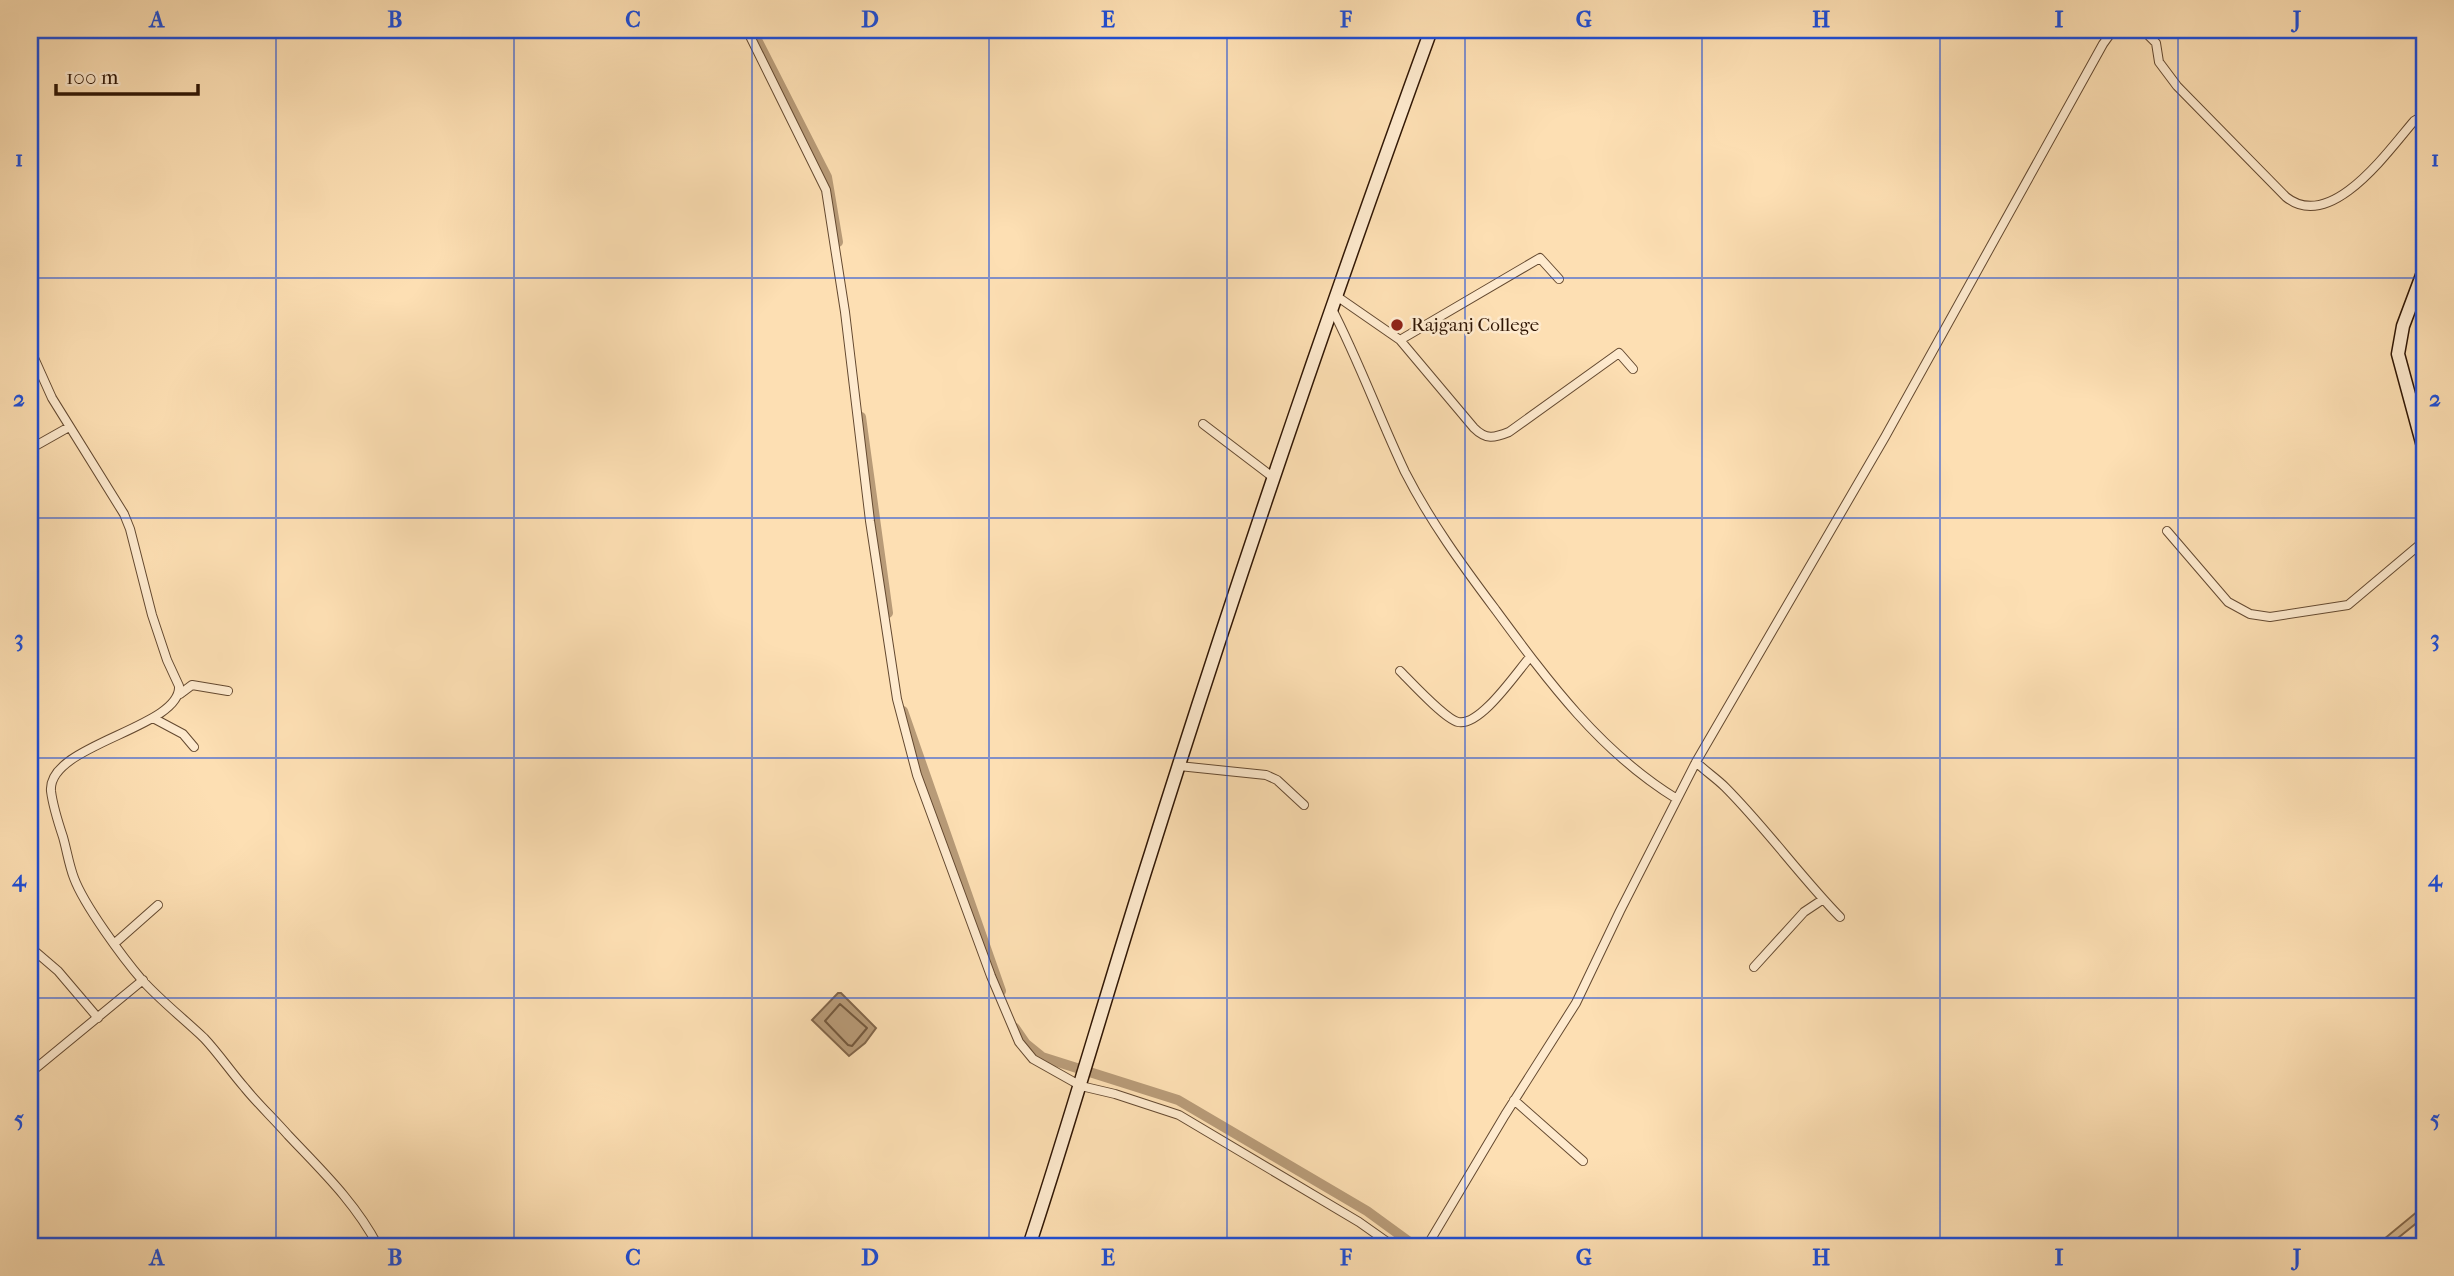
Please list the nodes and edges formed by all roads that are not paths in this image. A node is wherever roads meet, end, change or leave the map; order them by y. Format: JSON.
{"nodes":[{"id":1,"x":747,"y":30,"type":"edge"},
{"id":2,"x":1431,"y":30,"type":"edge"},
{"id":3,"x":2113,"y":30,"type":"edge"},
{"id":4,"x":2143,"y":30,"type":"edge"},
{"id":5,"x":2424,"y":115,"type":"edge"},
{"id":6,"x":2424,"y":270,"type":"edge"},
{"id":7,"x":1559,"y":279,"type":"dead end"},
{"id":8,"x":1333,"y":301,"type":"junction"},
{"id":9,"x":1400,"y":340,"type":"junction"},
{"id":10,"x":30,"y":349,"type":"edge"},
{"id":11,"x":1633,"y":369,"type":"dead end"},
{"id":12,"x":1203,"y":424,"type":"dead end"},
{"id":13,"x":69,"y":427,"type":"junction"},
{"id":14,"x":30,"y":449,"type":"edge"},
{"id":15,"x":2424,"y":450,"type":"edge"},
{"id":16,"x":1275,"y":478,"type":"junction"},
{"id":17,"x":2167,"y":531,"type":"dead end"},
{"id":18,"x":2424,"y":541,"type":"edge"},
{"id":19,"x":1530,"y":657,"type":"junction"},
{"id":20,"x":1400,"y":671,"type":"dead end"},
{"id":21,"x":228,"y":691,"type":"dead end"},
{"id":22,"x":180,"y":694,"type":"junction"},
{"id":23,"x":153,"y":718,"type":"junction"},
{"id":24,"x":194,"y":747,"type":"dead end"},
{"id":25,"x":1696,"y":762,"type":"junction"},
{"id":26,"x":1179,"y":766,"type":"junction"},
{"id":27,"x":1677,"y":799,"type":"junction"},
{"id":28,"x":1304,"y":805,"type":"dead end"},
{"id":29,"x":1822,"y":900,"type":"junction"},
{"id":30,"x":158,"y":905,"type":"dead end"},
{"id":31,"x":1840,"y":917,"type":"dead end"},
{"id":32,"x":115,"y":943,"type":"junction"},
{"id":33,"x":30,"y":947,"type":"edge"},
{"id":34,"x":1754,"y":967,"type":"dead end"},
{"id":35,"x":142,"y":980,"type":"junction"},
{"id":36,"x":98,"y":1018,"type":"junction"},
{"id":37,"x":30,"y":1073,"type":"edge"},
{"id":38,"x":1083,"y":1077,"type":"junction"},
{"id":39,"x":1514,"y":1100,"type":"junction"},
{"id":40,"x":1583,"y":1161,"type":"dead end"},
{"id":41,"x":378,"y":1246,"type":"edge"},
{"id":42,"x":1029,"y":1246,"type":"edge"},
{"id":43,"x":1393,"y":1246,"type":"edge"},
{"id":44,"x":1427,"y":1246,"type":"edge"}],
"edges":[{"from":1,"to":38,"type":"street"},
{"from":2,"to":8,"type":"street"},
{"from":3,"to":25,"type":"street"},
{"from":4,"to":5,"type":"street"},
{"from":6,"to":15,"type":"street"},
{"from":7,"to":9,"type":"street"},
{"from":8,"to":9,"type":"street"},
{"from":8,"to":16,"type":"street"},
{"from":8,"to":19,"type":"street"},
{"from":9,"to":11,"type":"street"},
{"from":10,"to":13,"type":"street"},
{"from":12,"to":16,"type":"street"},
{"from":13,"to":14,"type":"street"},
{"from":13,"to":22,"type":"street"},
{"from":16,"to":26,"type":"street"},
{"from":17,"to":18,"type":"street"},
{"from":19,"to":20,"type":"street"},
{"from":19,"to":27,"type":"street"},
{"from":21,"to":22,"type":"street"},
{"from":22,"to":23,"type":"street"},
{"from":23,"to":24,"type":"street"},
{"from":23,"to":32,"type":"street"},
{"from":25,"to":27,"type":"street"},
{"from":25,"to":29,"type":"street"},
{"from":26,"to":28,"type":"street"},
{"from":26,"to":38,"type":"street"},
{"from":27,"to":39,"type":"street"},
{"from":29,"to":31,"type":"street"},
{"from":29,"to":34,"type":"street"},
{"from":30,"to":32,"type":"street"},
{"from":32,"to":35,"type":"street"},
{"from":33,"to":36,"type":"street"},
{"from":35,"to":36,"type":"street"},
{"from":35,"to":41,"type":"street"},
{"from":36,"to":37,"type":"street"},
{"from":38,"to":42,"type":"street"},
{"from":38,"to":43,"type":"street"},
{"from":39,"to":40,"type":"street"},
{"from":39,"to":44,"type":"street"}]}
